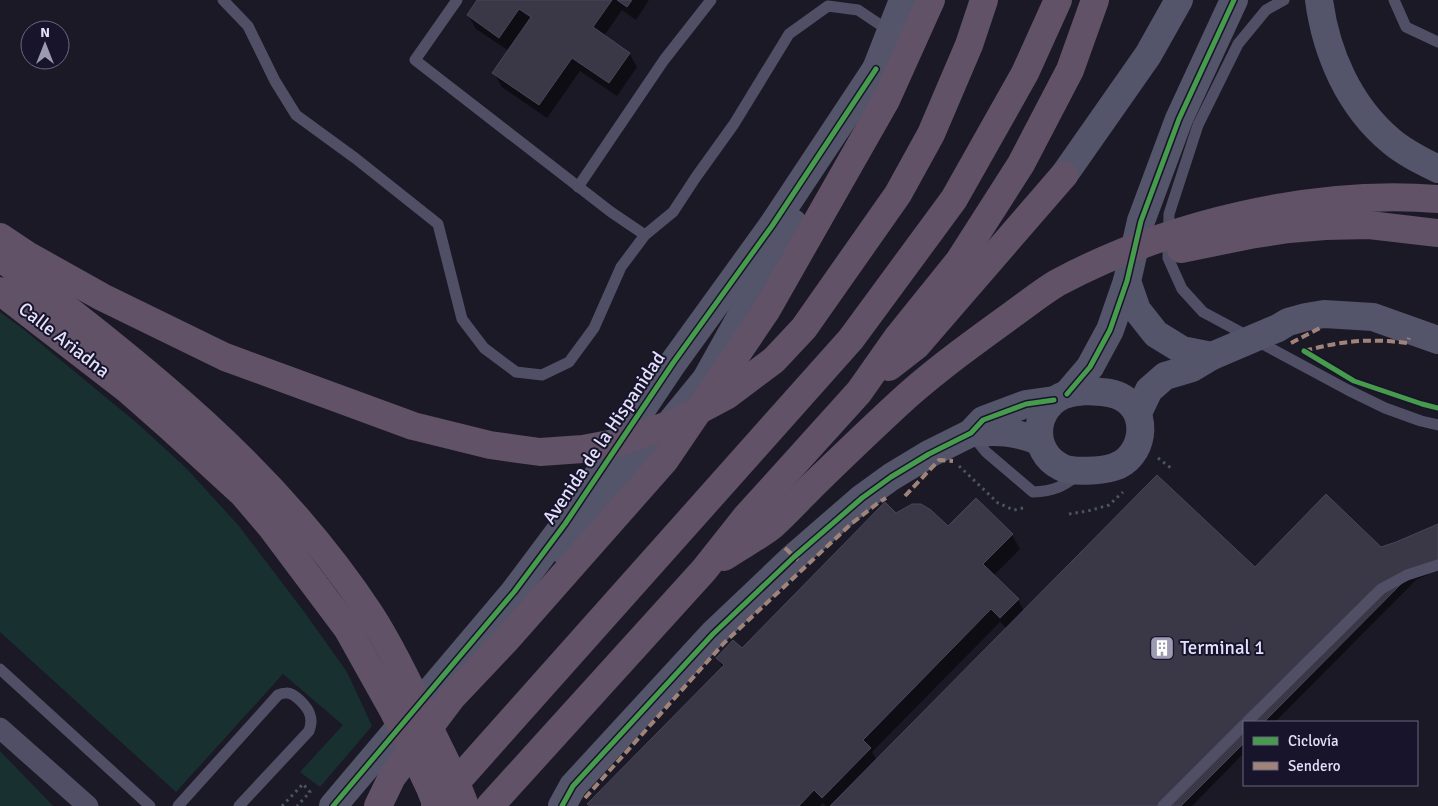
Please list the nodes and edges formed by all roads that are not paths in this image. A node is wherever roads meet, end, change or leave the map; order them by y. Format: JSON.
{"nodes":[{"id":1,"x":223,"y":0,"type":"edge"},
{"id":2,"x":457,"y":0,"type":"edge"},
{"id":3,"x":711,"y":0,"type":"edge"},
{"id":4,"x":903,"y":0,"type":"edge"},
{"id":5,"x":931,"y":0,"type":"edge"},
{"id":6,"x":984,"y":0,"type":"edge"},
{"id":7,"x":1058,"y":0,"type":"edge"},
{"id":8,"x":1095,"y":0,"type":"edge"},
{"id":9,"x":1179,"y":0,"type":"edge"},
{"id":10,"x":1234,"y":0,"type":"edge"},
{"id":11,"x":1284,"y":0,"type":"edge"},
{"id":12,"x":1319,"y":0,"type":"edge"},
{"id":13,"x":1394,"y":0,"type":"edge"},
{"id":14,"x":892,"y":32,"type":"junction"},
{"id":15,"x":1438,"y":42,"type":"edge"},
{"id":16,"x":876,"y":69,"type":"junction"},
{"id":17,"x":1438,"y":169,"type":"edge"},
{"id":18,"x":1064,"y":176,"type":"joint"},
{"id":19,"x":578,"y":187,"type":"junction"},
{"id":20,"x":1438,"y":199,"type":"edge"},
{"id":21,"x":1249,"y":225,"type":"junction"},
{"id":22,"x":1438,"y":233,"type":"edge"},
{"id":23,"x":645,"y":235,"type":"junction"},
{"id":24,"x":0,"y":237,"type":"edge"},
{"id":25,"x":0,"y":257,"type":"edge"},
{"id":26,"x":1127,"y":281,"type":"junction"},
{"id":27,"x":0,"y":291,"type":"edge"},
{"id":28,"x":1252,"y":338,"type":"junction"},
{"id":29,"x":1438,"y":340,"type":"edge"},
{"id":30,"x":1212,"y":356,"type":"junction"},
{"id":31,"x":859,"y":392,"type":"junction"},
{"id":32,"x":1061,"y":397,"type":"junction"},
{"id":33,"x":1138,"y":413,"type":"junction"},
{"id":34,"x":1438,"y":425,"type":"edge"},
{"id":35,"x":970,"y":433,"type":"junction"},
{"id":36,"x":1039,"y":441,"type":"junction"},
{"id":37,"x":1084,"y":470,"type":"junction"},
{"id":38,"x":1438,"y":565,"type":"edge"},
{"id":39,"x":704,"y":570,"type":"junction"},
{"id":40,"x":514,"y":592,"type":"junction"},
{"id":41,"x":359,"y":621,"type":"junction"},
{"id":42,"x":0,"y":669,"type":"edge"},
{"id":43,"x":1248,"y":721,"type":"edge"},
{"id":44,"x":1243,"y":726,"type":"edge"},
{"id":45,"x":0,"y":728,"type":"edge"},
{"id":46,"x":88,"y":806,"type":"edge"},
{"id":47,"x":150,"y":806,"type":"edge"},
{"id":48,"x":178,"y":806,"type":"edge"},
{"id":49,"x":239,"y":806,"type":"edge"},
{"id":50,"x":334,"y":806,"type":"edge"},
{"id":51,"x":378,"y":806,"type":"edge"},
{"id":52,"x":436,"y":806,"type":"edge"},
{"id":53,"x":465,"y":806,"type":"edge"},
{"id":54,"x":490,"y":806,"type":"edge"},
{"id":55,"x":562,"y":806,"type":"edge"},
{"id":56,"x":1163,"y":806,"type":"edge"}],
"edges":[{"from":1,"to":23,"type":"lane"},
{"from":2,"to":19,"type":"lane"},
{"from":3,"to":19,"type":"lane"},
{"from":4,"to":14,"type":"street","name":"Avenida de la Hispanidad"},
{"from":5,"to":51,"type":"highway"},
{"from":6,"to":24,"type":"highway"},
{"from":7,"to":52,"type":"highway"},
{"from":8,"to":31,"type":"highway"},
{"from":9,"to":18,"type":"street"},
{"from":10,"to":26,"type":"street"},
{"from":11,"to":28,"type":"lane"},
{"from":12,"to":17,"type":"street"},
{"from":13,"to":15,"type":"lane"},
{"from":14,"to":16,"type":"street","name":"Avenida de la Hispanidad"},
{"from":14,"to":23,"type":"lane"},
{"from":16,"to":40,"type":"street","name":"Avenida de la Hispanidad"},
{"from":16,"to":40,"type":"street","name":"Avenida de la Hispanidad"},
{"from":18,"to":31,"type":"highway"},
{"from":19,"to":23,"type":"lane"},
{"from":20,"to":21,"type":"highway"},
{"from":21,"to":22,"type":"highway"},
{"from":21,"to":39,"type":"highway"},
{"from":25,"to":41,"type":"highway"},
{"from":26,"to":30,"type":"street"},
{"from":26,"to":32,"type":"street"},
{"from":27,"to":41,"type":"highway","name":"Calle Ariadna"},
{"from":28,"to":29,"type":"street"},
{"from":28,"to":30,"type":"street"},
{"from":28,"to":34,"type":"lane"},
{"from":30,"to":33,"type":"street"},
{"from":31,"to":39,"type":"highway"},
{"from":32,"to":33,"type":"street"},
{"from":32,"to":35,"type":"street"},
{"from":32,"to":36,"type":"street"},
{"from":33,"to":37,"type":"street"},
{"from":35,"to":36,"type":"street"},
{"from":35,"to":37,"type":"lane"},
{"from":35,"to":55,"type":"street"},
{"from":36,"to":37,"type":"street"},
{"from":38,"to":43,"type":"lane"},
{"from":39,"to":54,"type":"highway"},
{"from":40,"to":50,"type":"street","name":"Avenida de la Hispanidad"},
{"from":41,"to":52,"type":"highway"},
{"from":41,"to":53,"type":"highway"},
{"from":42,"to":47,"type":"lane"},
{"from":44,"to":56,"type":"lane"},
{"from":45,"to":46,"type":"street"},
{"from":48,"to":49,"type":"lane"}]}
